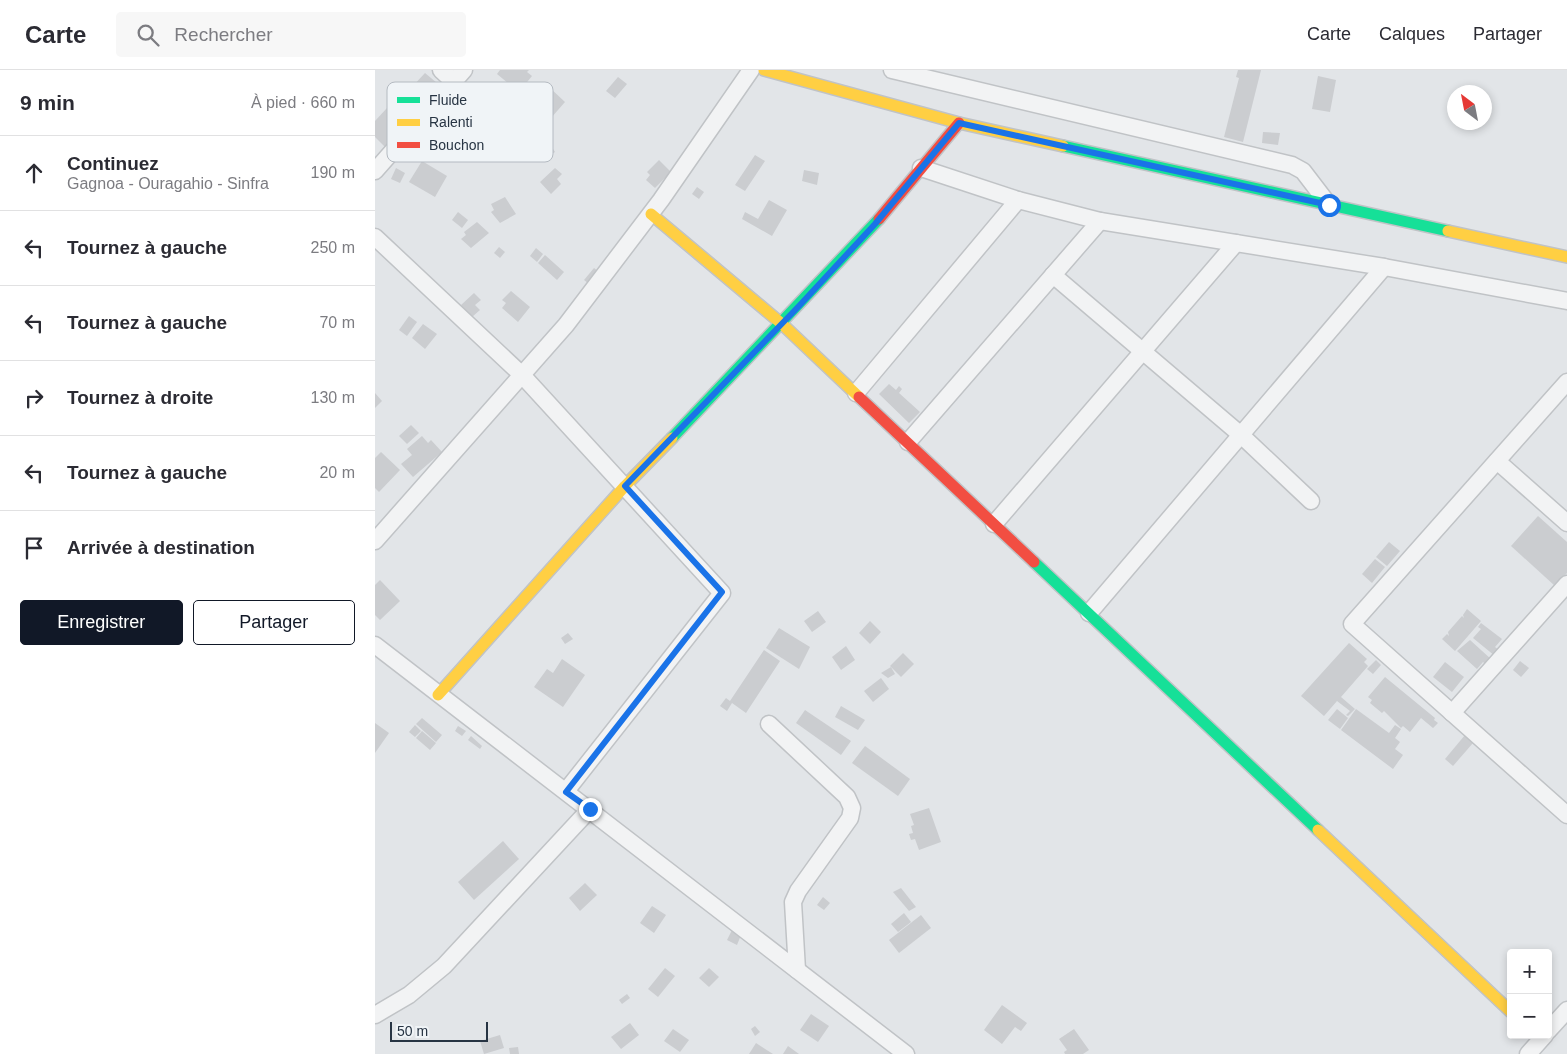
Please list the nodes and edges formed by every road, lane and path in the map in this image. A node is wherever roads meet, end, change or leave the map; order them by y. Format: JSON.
{"nodes":[{"id":1,"x":441,"y":70,"type":"edge"},
{"id":2,"x":751,"y":70,"type":"edge"},
{"id":3,"x":764,"y":70,"type":"edge"},
{"id":4,"x":892,"y":70,"type":"edge"},
{"id":5,"x":459,"y":76,"type":"edge"},
{"id":6,"x":959,"y":123,"type":"junction"},
{"id":7,"x":387,"y":157,"type":"edge"},
{"id":8,"x":921,"y":168,"type":"junction"},
{"id":9,"x":375,"y":171,"type":"edge"},
{"id":10,"x":1018,"y":200,"type":"junction"},
{"id":11,"x":1329,"y":205,"type":"junction"},
{"id":12,"x":651,"y":214,"type":"junction"},
{"id":13,"x":1100,"y":221,"type":"junction"},
{"id":14,"x":375,"y":237,"type":"edge"},
{"id":15,"x":1237,"y":243,"type":"junction"},
{"id":16,"x":1567,"y":257,"type":"edge"},
{"id":17,"x":1384,"y":267,"type":"junction"},
{"id":18,"x":1053,"y":275,"type":"junction"},
{"id":19,"x":1567,"y":302,"type":"edge"},
{"id":20,"x":782,"y":324,"type":"junction"},
{"id":21,"x":1142,"y":352,"type":"junction"},
{"id":22,"x":522,"y":374,"type":"junction"},
{"id":23,"x":1567,"y":382,"type":"edge"},
{"id":24,"x":856,"y":393,"type":"junction"},
{"id":25,"x":1241,"y":435,"type":"junction"},
{"id":26,"x":908,"y":442,"type":"junction"},
{"id":27,"x":1497,"y":461,"type":"junction"},
{"id":28,"x":625,"y":486,"type":"junction"},
{"id":29,"x":1311,"y":502,"type":"dead end"},
{"id":30,"x":994,"y":524,"type":"junction"},
{"id":31,"x":1567,"y":524,"type":"edge"},
{"id":32,"x":375,"y":541,"type":"edge"},
{"id":33,"x":1567,"y":584,"type":"edge"},
{"id":34,"x":1089,"y":613,"type":"junction"},
{"id":35,"x":375,"y":646,"type":"edge"},
{"id":36,"x":438,"y":695,"type":"junction"},
{"id":37,"x":1452,"y":713,"type":"junction"},
{"id":38,"x":769,"y":724,"type":"dead end"},
{"id":39,"x":566,"y":792,"type":"junction"},
{"id":40,"x":590,"y":809,"type":"junction"},
{"id":41,"x":1567,"y":815,"type":"edge"},
{"id":42,"x":797,"y":970,"type":"junction"},
{"id":43,"x":1507,"y":1008,"type":"edge"},
{"id":44,"x":1567,"y":1010,"type":"edge"},
{"id":45,"x":375,"y":1015,"type":"edge"},
{"id":46,"x":1552,"y":1026,"type":"edge"},
{"id":47,"x":1540,"y":1039,"type":"edge"},
{"id":48,"x":906,"y":1054,"type":"edge"},
{"id":49,"x":1528,"y":1054,"type":"edge"}],
"edges":[{"from":1,"to":5,"type":"street"},
{"from":2,"to":12,"type":"street"},
{"from":3,"to":6,"type":"street"},
{"from":4,"to":11,"type":"street"},
{"from":6,"to":8,"type":"street"},
{"from":6,"to":11,"type":"street"},
{"from":7,"to":9,"type":"street"},
{"from":8,"to":10,"type":"street"},
{"from":8,"to":20,"type":"street"},
{"from":10,"to":13,"type":"street"},
{"from":10,"to":24,"type":"street"},
{"from":11,"to":16,"type":"street"},
{"from":12,"to":20,"type":"street"},
{"from":12,"to":22,"type":"street"},
{"from":13,"to":15,"type":"street"},
{"from":13,"to":18,"type":"street"},
{"from":14,"to":22,"type":"street"},
{"from":15,"to":17,"type":"street"},
{"from":15,"to":21,"type":"street"},
{"from":17,"to":19,"type":"street"},
{"from":17,"to":25,"type":"street"},
{"from":18,"to":21,"type":"street"},
{"from":18,"to":26,"type":"street"},
{"from":20,"to":24,"type":"street"},
{"from":20,"to":28,"type":"street"},
{"from":21,"to":25,"type":"street"},
{"from":21,"to":30,"type":"street"},
{"from":22,"to":28,"type":"street"},
{"from":22,"to":32,"type":"street"},
{"from":23,"to":27,"type":"street"},
{"from":24,"to":26,"type":"street"},
{"from":25,"to":29,"type":"street"},
{"from":25,"to":34,"type":"street"},
{"from":26,"to":30,"type":"street"},
{"from":27,"to":31,"type":"street"},
{"from":27,"to":37,"type":"street"},
{"from":28,"to":36,"type":"street"},
{"from":28,"to":39,"type":"street"},
{"from":30,"to":34,"type":"street"},
{"from":33,"to":37,"type":"street"},
{"from":34,"to":43,"type":"street"},
{"from":35,"to":36,"type":"street"},
{"from":36,"to":39,"type":"street"},
{"from":37,"to":41,"type":"street"},
{"from":38,"to":42,"type":"street"},
{"from":39,"to":40,"type":"street"},
{"from":40,"to":42,"type":"street"},
{"from":40,"to":45,"type":"street"},
{"from":42,"to":48,"type":"street"},
{"from":44,"to":46,"type":"street"},
{"from":47,"to":49,"type":"street"}]}
